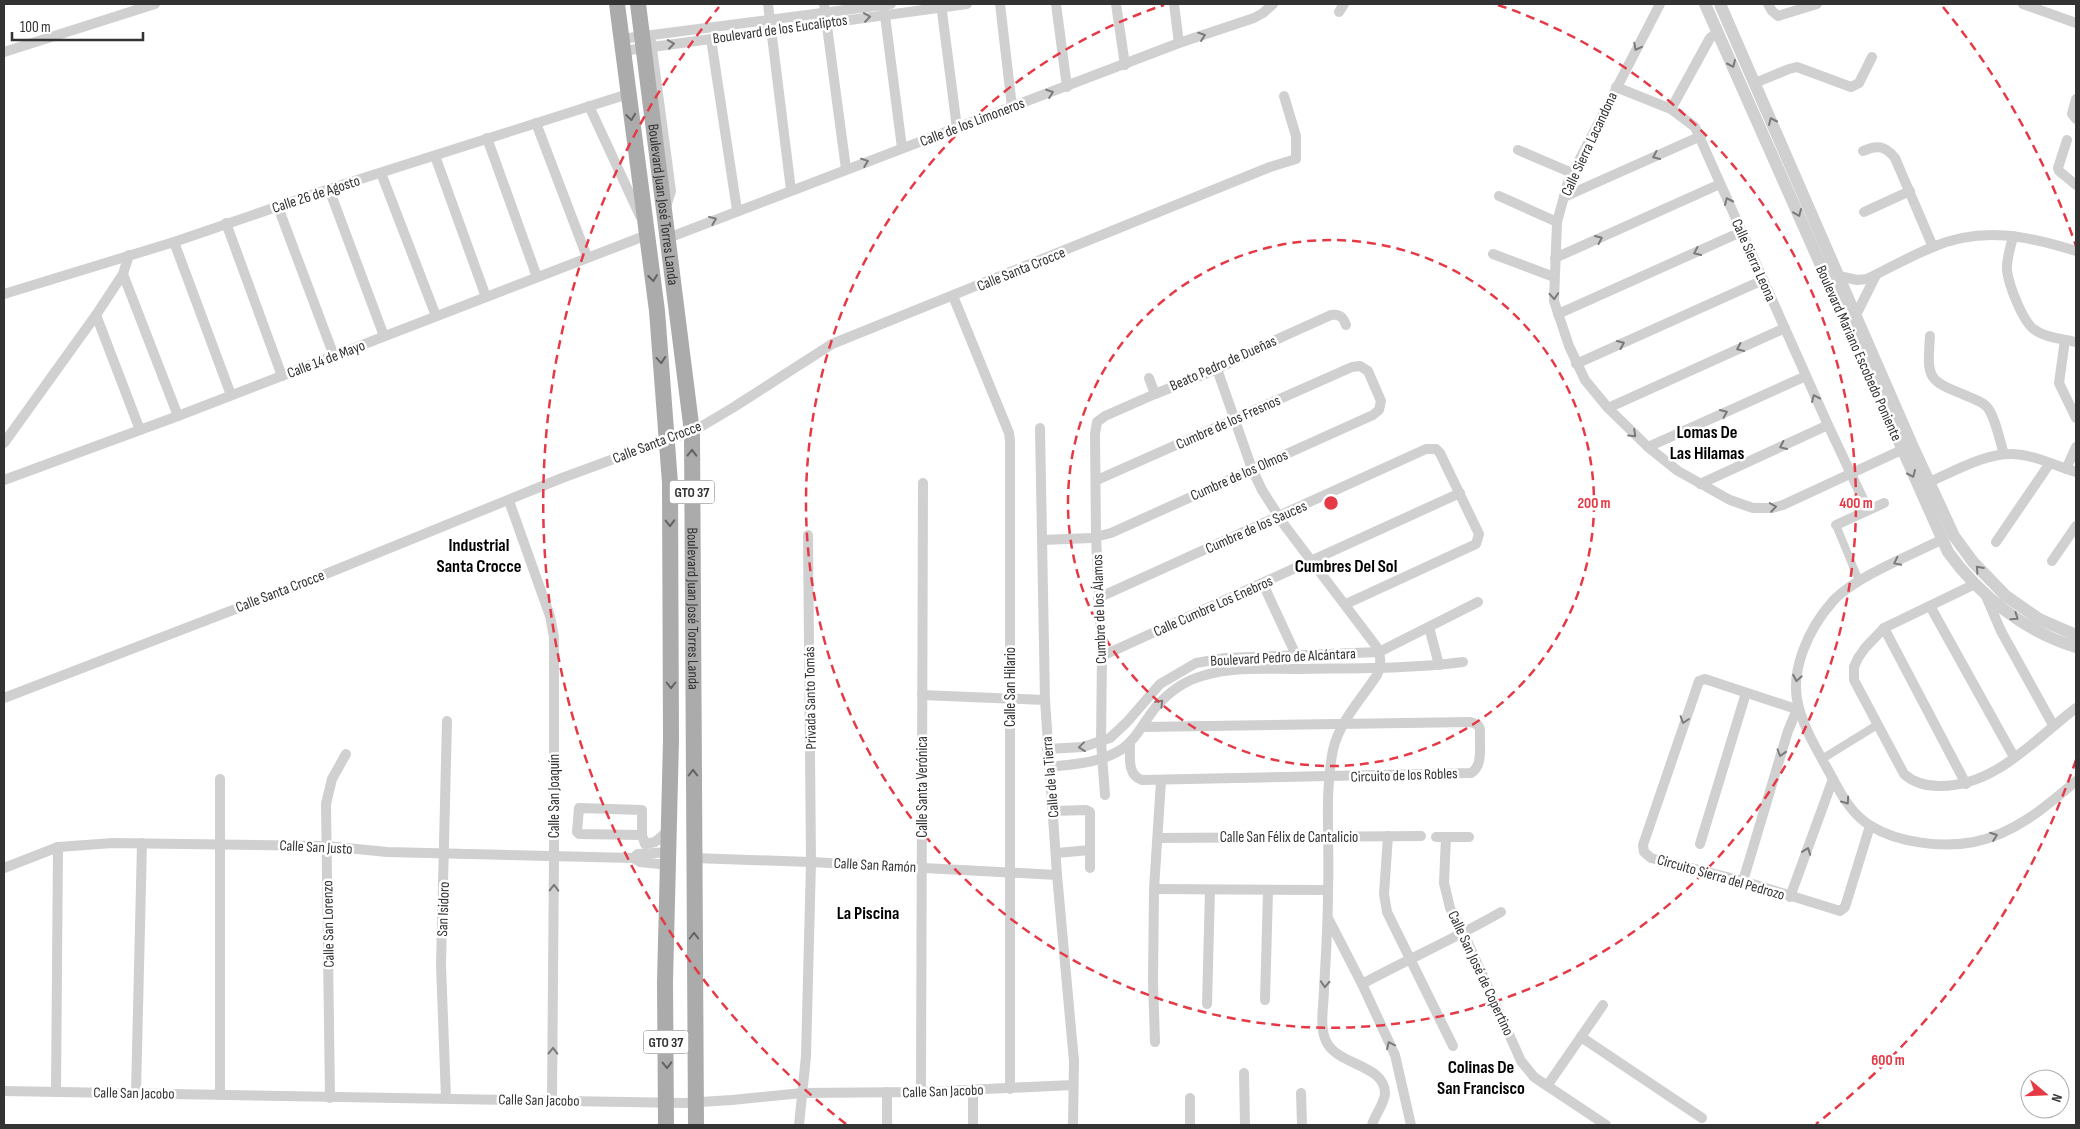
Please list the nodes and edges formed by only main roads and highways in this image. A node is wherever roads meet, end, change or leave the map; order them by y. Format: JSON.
{"nodes":[{"id":1,"x":617,"y":4,"type":"edge"},
{"id":2,"x":638,"y":4,"type":"edge"},
{"id":3,"x":666,"y":1125,"type":"edge"},
{"id":4,"x":696,"y":1125,"type":"edge"}],
"edges":[{"from":1,"to":3,"type":"main road","name":"Boulevard Juan José Torres Landa","number":"GTO 37","one_way":true},
{"from":4,"to":2,"type":"main road","name":"Boulevard Juan José Torres Landa","number":"GTO 37","one_way":true}]}
